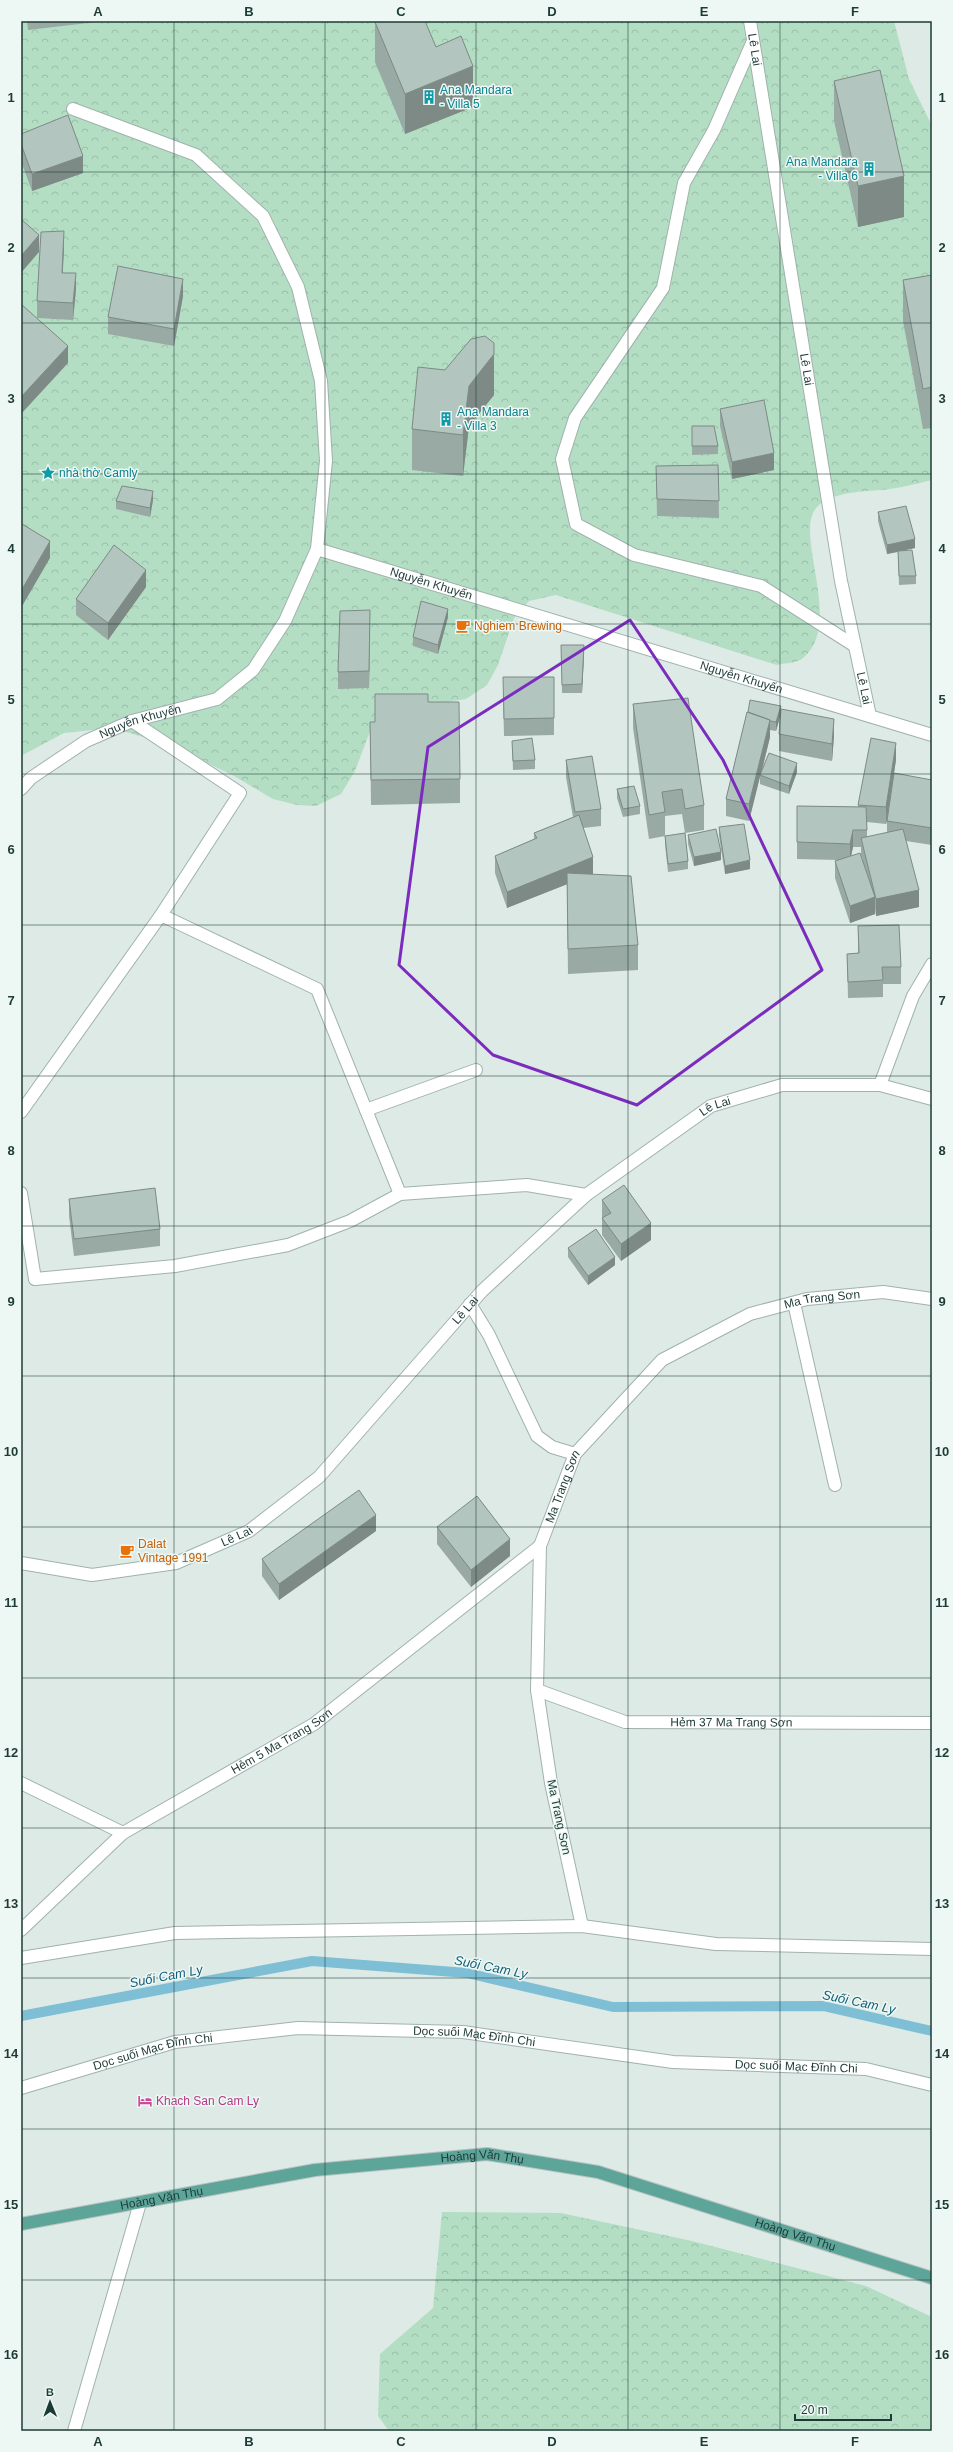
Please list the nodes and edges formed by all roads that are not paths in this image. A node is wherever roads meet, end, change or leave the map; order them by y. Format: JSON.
{"nodes":[{"id":1,"x":750,"y":21,"type":"edge"},
{"id":2,"x":753,"y":41,"type":"junction"},
{"id":3,"x":73,"y":109,"type":"dead end"},
{"id":4,"x":317,"y":549,"type":"junction"},
{"id":5,"x":854,"y":646,"type":"junction"},
{"id":6,"x":870,"y":716,"type":"junction"},
{"id":7,"x":132,"y":721,"type":"junction"},
{"id":8,"x":932,"y":735,"type":"edge"},
{"id":9,"x":21,"y":789,"type":"edge"},
{"id":10,"x":161,"y":914,"type":"junction"},
{"id":11,"x":932,"y":964,"type":"edge"},
{"id":12,"x":476,"y":1070,"type":"dead end"},
{"id":13,"x":880,"y":1085,"type":"junction"},
{"id":14,"x":932,"y":1099,"type":"edge"},
{"id":15,"x":366,"y":1110,"type":"junction"},
{"id":16,"x":21,"y":1112,"type":"edge"},
{"id":17,"x":21,"y":1193,"type":"edge"},
{"id":18,"x":400,"y":1194,"type":"junction"},
{"id":19,"x":586,"y":1196,"type":"junction"},
{"id":20,"x":932,"y":1299,"type":"edge"},
{"id":21,"x":794,"y":1303,"type":"junction"},
{"id":22,"x":470,"y":1304,"type":"junction"},
{"id":23,"x":575,"y":1454,"type":"junction"},
{"id":24,"x":835,"y":1485,"type":"dead end"},
{"id":25,"x":540,"y":1546,"type":"junction"},
{"id":26,"x":23,"y":1563,"type":"edge"},
{"id":27,"x":537,"y":1690,"type":"junction"},
{"id":28,"x":932,"y":1723,"type":"edge"},
{"id":29,"x":21,"y":1783,"type":"edge"},
{"id":30,"x":123,"y":1833,"type":"junction"},
{"id":31,"x":582,"y":1926,"type":"junction"},
{"id":32,"x":21,"y":1930,"type":"edge"},
{"id":33,"x":932,"y":1949,"type":"edge"},
{"id":34,"x":21,"y":1958,"type":"edge"},
{"id":35,"x":932,"y":2085,"type":"edge"},
{"id":36,"x":21,"y":2088,"type":"edge"},
{"id":37,"x":140,"y":2203,"type":"junction"},
{"id":38,"x":21,"y":2224,"type":"edge"},
{"id":39,"x":932,"y":2278,"type":"edge"},
{"id":40,"x":74,"y":2431,"type":"edge"}],
"edges":[{"from":1,"to":2,"type":"street","name":"Lê Lai"},
{"from":2,"to":5,"type":"street","name":"Lê Lai"},
{"from":2,"to":5,"type":"street"},
{"from":3,"to":4,"type":"street"},
{"from":4,"to":6,"type":"street","name":"Nguyễn Khuyến"},
{"from":4,"to":7,"type":"street","name":"Nguyễn Khuyến"},
{"from":5,"to":6,"type":"street","name":"Lê Lai"},
{"from":6,"to":8,"type":"street","name":"Nguyễn Khuyến"},
{"from":7,"to":9,"type":"street","name":"Nguyễn Khuyến"},
{"from":7,"to":10,"type":"street"},
{"from":10,"to":15,"type":"street"},
{"from":10,"to":16,"type":"street"},
{"from":11,"to":13,"type":"street"},
{"from":12,"to":15,"type":"street"},
{"from":13,"to":14,"type":"street","name":"Lê Lai"},
{"from":13,"to":19,"type":"street","name":"Lê Lai"},
{"from":15,"to":18,"type":"street"},
{"from":17,"to":18,"type":"street"},
{"from":18,"to":19,"type":"street"},
{"from":19,"to":22,"type":"street","name":"Lê Lai"},
{"from":20,"to":21,"type":"street","name":"Ma Trang Sơn"},
{"from":21,"to":23,"type":"street","name":"Ma Trang Sơn"},
{"from":21,"to":24,"type":"street"},
{"from":22,"to":23,"type":"street"},
{"from":22,"to":26,"type":"street","name":"Lê Lai"},
{"from":23,"to":25,"type":"street","name":"Ma Trang Sơn"},
{"from":25,"to":27,"type":"street","name":"Ma Trang Sơn"},
{"from":25,"to":30,"type":"street","name":"Hẻm 5 Ma Trang Sơn"},
{"from":27,"to":28,"type":"street","name":"Hẻm 37 Ma Trang Sơn"},
{"from":27,"to":31,"type":"street","name":"Ma Trang Sơn"},
{"from":29,"to":30,"type":"street"},
{"from":30,"to":32,"type":"street","name":"Hẻm 5 Ma Trang Sơn"},
{"from":31,"to":33,"type":"street"},
{"from":31,"to":34,"type":"street"},
{"from":35,"to":36,"type":"street","name":"Dọc suối Mạc Đĩnh Chi"},
{"from":37,"to":38,"type":"main road","name":"Hoàng Văn Thụ"},
{"from":37,"to":39,"type":"main road","name":"Hoàng Văn Thụ"},
{"from":37,"to":40,"type":"street"}]}
